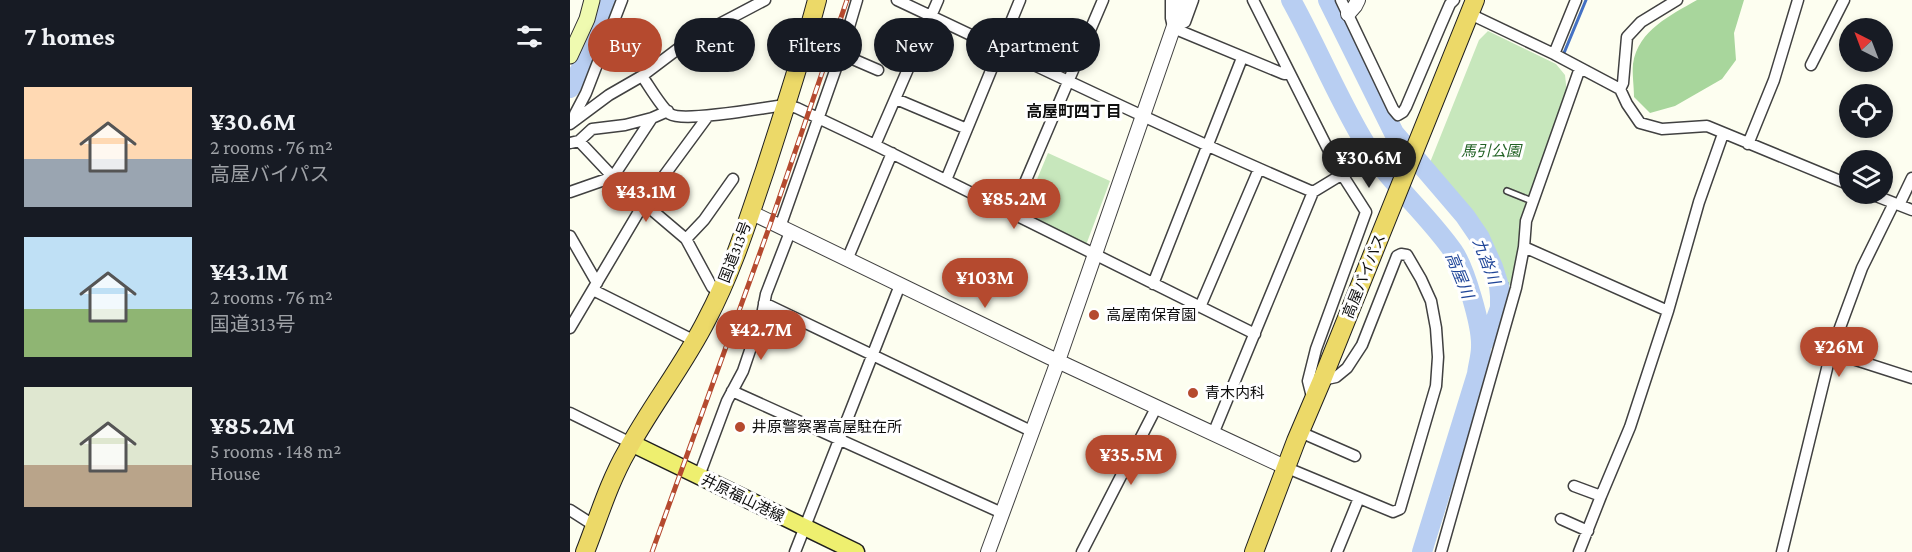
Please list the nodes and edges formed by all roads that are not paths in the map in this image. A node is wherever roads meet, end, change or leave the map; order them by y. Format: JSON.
{"nodes":[{"id":1,"x":592,"y":0,"type":"edge"},
{"id":2,"x":622,"y":0,"type":"edge"},
{"id":3,"x":765,"y":0,"type":"edge"},
{"id":4,"x":817,"y":0,"type":"edge"},
{"id":5,"x":858,"y":0,"type":"edge"},
{"id":6,"x":897,"y":0,"type":"edge"},
{"id":7,"x":938,"y":0,"type":"edge"},
{"id":8,"x":1020,"y":0,"type":"edge"},
{"id":9,"x":1103,"y":0,"type":"edge"},
{"id":10,"x":1171,"y":0,"type":"edge"},
{"id":11,"x":1184,"y":0,"type":"edge"},
{"id":12,"x":1193,"y":0,"type":"edge"},
{"id":13,"x":1253,"y":0,"type":"edge"},
{"id":14,"x":1341,"y":0,"type":"edge"},
{"id":15,"x":1358,"y":0,"type":"edge"},
{"id":16,"x":1454,"y":0,"type":"edge"},
{"id":17,"x":1576,"y":0,"type":"edge"},
{"id":18,"x":1677,"y":0,"type":"edge"},
{"id":19,"x":1798,"y":0,"type":"edge"},
{"id":20,"x":1844,"y":0,"type":"edge"},
{"id":21,"x":1472,"y":7,"type":"edge"},
{"id":22,"x":1348,"y":14,"type":"junction"},
{"id":23,"x":932,"y":16,"type":"junction"},
{"id":24,"x":852,"y":18,"type":"edge"},
{"id":25,"x":1012,"y":18,"type":"edge"},
{"id":26,"x":1173,"y":28,"type":"junction"},
{"id":27,"x":966,"y":33,"type":"edge"},
{"id":28,"x":1554,"y":54,"type":"junction"},
{"id":29,"x":570,"y":56,"type":"edge"},
{"id":30,"x":1242,"y":57,"type":"junction"},
{"id":31,"x":1811,"y":65,"type":"dead end"},
{"id":32,"x":1580,"y":68,"type":"junction"},
{"id":33,"x":834,"y":72,"type":"edge"},
{"id":34,"x":990,"y":72,"type":"edge"},
{"id":35,"x":1047,"y":72,"type":"edge"},
{"id":36,"x":1290,"y":74,"type":"junction"},
{"id":37,"x":642,"y":76,"type":"junction"},
{"id":38,"x":1069,"y":82,"type":"junction"},
{"id":39,"x":1620,"y":89,"type":"junction"},
{"id":40,"x":896,"y":99,"type":"junction"},
{"id":41,"x":786,"y":105,"type":"junction"},
{"id":42,"x":668,"y":111,"type":"junction"},
{"id":43,"x":708,"y":116,"type":"junction"},
{"id":44,"x":1144,"y":116,"type":"junction"},
{"id":45,"x":818,"y":117,"type":"junction"},
{"id":46,"x":652,"y":118,"type":"junction"},
{"id":47,"x":572,"y":122,"type":"edge"},
{"id":48,"x":967,"y":129,"type":"junction"},
{"id":49,"x":1723,"y":134,"type":"junction"},
{"id":50,"x":574,"y":142,"type":"edge"},
{"id":51,"x":1748,"y":144,"type":"junction"},
{"id":52,"x":876,"y":145,"type":"junction"},
{"id":53,"x":1208,"y":145,"type":"junction"},
{"id":54,"x":892,"y":153,"type":"junction"},
{"id":55,"x":1259,"y":169,"type":"junction"},
{"id":56,"x":1341,"y":175,"type":"junction"},
{"id":57,"x":613,"y":177,"type":"junction"},
{"id":58,"x":1912,"y":178,"type":"edge"},
{"id":59,"x":733,"y":180,"type":"dead end"},
{"id":60,"x":946,"y":180,"type":"junction"},
{"id":61,"x":1839,"y":181,"type":"edge"},
{"id":62,"x":1507,"y":191,"type":"dead end"},
{"id":63,"x":570,"y":192,"type":"edge"},
{"id":64,"x":1313,"y":192,"type":"junction"},
{"id":65,"x":1532,"y":201,"type":"junction"},
{"id":66,"x":645,"y":203,"type":"junction"},
{"id":67,"x":1893,"y":203,"type":"edge"},
{"id":68,"x":1896,"y":204,"type":"junction"},
{"id":69,"x":1912,"y":210,"type":"edge"},
{"id":70,"x":750,"y":213,"type":"junction"},
{"id":71,"x":1012,"y":213,"type":"junction"},
{"id":72,"x":785,"y":230,"type":"junction"},
{"id":73,"x":570,"y":236,"type":"edge"},
{"id":74,"x":686,"y":240,"type":"junction"},
{"id":75,"x":1524,"y":247,"type":"junction"},
{"id":76,"x":1094,"y":255,"type":"junction"},
{"id":77,"x":847,"y":260,"type":"junction"},
{"id":78,"x":1153,"y":284,"type":"junction"},
{"id":79,"x":900,"y":285,"type":"junction"},
{"id":80,"x":595,"y":286,"type":"junction"},
{"id":81,"x":719,"y":293,"type":"junction"},
{"id":82,"x":764,"y":303,"type":"junction"},
{"id":83,"x":1200,"y":307,"type":"junction"},
{"id":84,"x":1668,"y":311,"type":"junction"},
{"id":85,"x":570,"y":328,"type":"edge"},
{"id":86,"x":1255,"y":334,"type":"junction"},
{"id":87,"x":695,"y":341,"type":"junction"},
{"id":88,"x":1831,"y":352,"type":"junction"},
{"id":89,"x":872,"y":354,"type":"junction"},
{"id":90,"x":1058,"y":361,"type":"junction"},
{"id":91,"x":1912,"y":378,"type":"edge"},
{"id":92,"x":1322,"y":380,"type":"junction"},
{"id":93,"x":732,"y":391,"type":"junction"},
{"id":94,"x":1313,"y":401,"type":"junction"},
{"id":95,"x":1156,"y":408,"type":"junction"},
{"id":96,"x":570,"y":413,"type":"edge"},
{"id":97,"x":1031,"y":431,"type":"junction"},
{"id":98,"x":1300,"y":432,"type":"junction"},
{"id":99,"x":1213,"y":434,"type":"junction"},
{"id":100,"x":838,"y":439,"type":"junction"},
{"id":101,"x":631,"y":443,"type":"junction"},
{"id":102,"x":1355,"y":456,"type":"dead end"},
{"id":103,"x":1285,"y":467,"type":"junction"},
{"id":104,"x":699,"y":476,"type":"junction"},
{"id":105,"x":1574,"y":486,"type":"dead end"},
{"id":106,"x":1601,"y":496,"type":"junction"},
{"id":107,"x":1359,"y":498,"type":"junction"},
{"id":108,"x":570,"y":510,"type":"edge"},
{"id":109,"x":1002,"y":513,"type":"junction"},
{"id":110,"x":1560,"y":519,"type":"dead end"},
{"id":111,"x":595,"y":526,"type":"junction"},
{"id":112,"x":804,"y":527,"type":"junction"},
{"id":113,"x":1588,"y":531,"type":"junction"},
{"id":114,"x":585,"y":552,"type":"edge"},
{"id":115,"x":795,"y":552,"type":"edge"},
{"id":116,"x":856,"y":552,"type":"edge"},
{"id":117,"x":988,"y":552,"type":"edge"},
{"id":118,"x":1082,"y":552,"type":"edge"},
{"id":119,"x":1254,"y":552,"type":"edge"},
{"id":120,"x":1337,"y":552,"type":"edge"},
{"id":121,"x":1441,"y":552,"type":"edge"},
{"id":122,"x":1580,"y":552,"type":"edge"},
{"id":123,"x":1782,"y":552,"type":"edge"}],
"edges":[{"from":1,"to":29,"type":"main road"},
{"from":2,"to":47,"type":"street"},
{"from":3,"to":37,"type":"street"},
{"from":4,"to":41,"type":"highway","name":"国道313号"},
{"from":5,"to":24,"type":"street"},
{"from":6,"to":23,"type":"street"},
{"from":7,"to":23,"type":"street"},
{"from":8,"to":25,"type":"street"},
{"from":9,"to":38,"type":"street"},
{"from":10,"to":26,"type":"street"},
{"from":11,"to":26,"type":"street"},
{"from":12,"to":26,"type":"street"},
{"from":13,"to":36,"type":"street"},
{"from":14,"to":22,"type":"street"},
{"from":15,"to":22,"type":"street"},
{"from":16,"to":22,"type":"street"},
{"from":17,"to":28,"type":"street"},
{"from":18,"to":39,"type":"street"},
{"from":19,"to":51,"type":"street"},
{"from":20,"to":31,"type":"street"},
{"from":21,"to":28,"type":"street"},
{"from":21,"to":92,"type":"highway","name":"高屋バイパス"},
{"from":23,"to":27,"type":"street"},
{"from":23,"to":40,"type":"street"},
{"from":26,"to":30,"type":"street"},
{"from":26,"to":44,"type":"street"},
{"from":28,"to":32,"type":"street"},
{"from":30,"to":36,"type":"street"},
{"from":30,"to":53,"type":"street"},
{"from":32,"to":39,"type":"street"},
{"from":32,"to":65,"type":"street"},
{"from":33,"to":45,"type":"street"},
{"from":34,"to":48,"type":"street"},
{"from":35,"to":38,"type":"street"},
{"from":36,"to":56,"type":"street"},
{"from":37,"to":42,"type":"street"},
{"from":37,"to":47,"type":"street"},
{"from":38,"to":44,"type":"street"},
{"from":38,"to":71,"type":"street"},
{"from":39,"to":49,"type":"street"},
{"from":40,"to":48,"type":"street"},
{"from":40,"to":52,"type":"street"},
{"from":41,"to":43,"type":"street"},
{"from":41,"to":45,"type":"street"},
{"from":41,"to":70,"type":"highway","name":"国道313号"},
{"from":42,"to":43,"type":"street"},
{"from":42,"to":46,"type":"street"},
{"from":43,"to":66,"type":"street"},
{"from":44,"to":53,"type":"street"},
{"from":44,"to":76,"type":"street"},
{"from":45,"to":52,"type":"street"},
{"from":45,"to":72,"type":"street"},
{"from":46,"to":50,"type":"street"},
{"from":46,"to":57,"type":"street"},
{"from":48,"to":60,"type":"street"},
{"from":49,"to":51,"type":"street"},
{"from":49,"to":84,"type":"street"},
{"from":50,"to":57,"type":"street"},
{"from":51,"to":61,"type":"street"},
{"from":52,"to":54,"type":"street"},
{"from":53,"to":55,"type":"street"},
{"from":53,"to":78,"type":"street"},
{"from":54,"to":60,"type":"street"},
{"from":54,"to":77,"type":"street"},
{"from":55,"to":64,"type":"street"},
{"from":55,"to":83,"type":"street"},
{"from":56,"to":64,"type":"street"},
{"from":56,"to":94,"type":"street"},
{"from":57,"to":63,"type":"street"},
{"from":57,"to":66,"type":"street"},
{"from":58,"to":68,"type":"street"},
{"from":59,"to":74,"type":"street"},
{"from":60,"to":71,"type":"street"},
{"from":62,"to":65,"type":"lane"},
{"from":64,"to":86,"type":"street"},
{"from":65,"to":75,"type":"street"},
{"from":66,"to":74,"type":"street"},
{"from":66,"to":80,"type":"street"},
{"from":67,"to":68,"type":"street"},
{"from":68,"to":69,"type":"street"},
{"from":68,"to":88,"type":"street"},
{"from":70,"to":72,"type":"street"},
{"from":70,"to":81,"type":"highway","name":"国道313号"},
{"from":71,"to":76,"type":"street"},
{"from":72,"to":77,"type":"street"},
{"from":72,"to":82,"type":"street"},
{"from":73,"to":80,"type":"street"},
{"from":74,"to":81,"type":"street"},
{"from":75,"to":84,"type":"street"},
{"from":75,"to":121,"type":"street"},
{"from":76,"to":78,"type":"street"},
{"from":76,"to":90,"type":"street"},
{"from":77,"to":79,"type":"street"},
{"from":78,"to":83,"type":"street"},
{"from":79,"to":89,"type":"street"},
{"from":79,"to":90,"type":"street"},
{"from":80,"to":85,"type":"street"},
{"from":80,"to":87,"type":"street"},
{"from":81,"to":87,"type":"highway","name":"国道313号"},
{"from":82,"to":89,"type":"street"},
{"from":82,"to":93,"type":"street"},
{"from":83,"to":86,"type":"street"},
{"from":84,"to":106,"type":"street"},
{"from":86,"to":99,"type":"street"},
{"from":87,"to":101,"type":"highway","name":"国道313号"},
{"from":88,"to":91,"type":"street"},
{"from":88,"to":123,"type":"street"},
{"from":89,"to":97,"type":"street"},
{"from":89,"to":100,"type":"street"},
{"from":90,"to":95,"type":"street"},
{"from":90,"to":97,"type":"street"},
{"from":92,"to":94,"type":"highway","name":"高屋バイパス"},
{"from":92,"to":107,"type":"street"},
{"from":93,"to":100,"type":"street"},
{"from":93,"to":104,"type":"street"},
{"from":94,"to":98,"type":"highway","name":"高屋バイパス"},
{"from":95,"to":99,"type":"street"},
{"from":95,"to":118,"type":"street"},
{"from":96,"to":101,"type":"street"},
{"from":97,"to":109,"type":"street"},
{"from":98,"to":102,"type":"street"},
{"from":98,"to":103,"type":"highway","name":"高屋バイパス"},
{"from":99,"to":103,"type":"street"},
{"from":100,"to":109,"type":"street"},
{"from":100,"to":112,"type":"street"},
{"from":101,"to":104,"type":"main road","name":"井原福山港線"},
{"from":101,"to":111,"type":"highway","name":"国道313号"},
{"from":103,"to":107,"type":"street"},
{"from":103,"to":119,"type":"highway","name":"高屋バイパス"},
{"from":104,"to":112,"type":"main road","name":"井原福山港線"},
{"from":105,"to":106,"type":"street"},
{"from":106,"to":113,"type":"street"},
{"from":107,"to":120,"type":"street"},
{"from":108,"to":111,"type":"street"},
{"from":109,"to":117,"type":"street"},
{"from":110,"to":113,"type":"street"},
{"from":111,"to":114,"type":"highway","name":"国道313号"},
{"from":112,"to":115,"type":"street"},
{"from":112,"to":116,"type":"main road","name":"井原福山港線"},
{"from":113,"to":122,"type":"street"}]}
